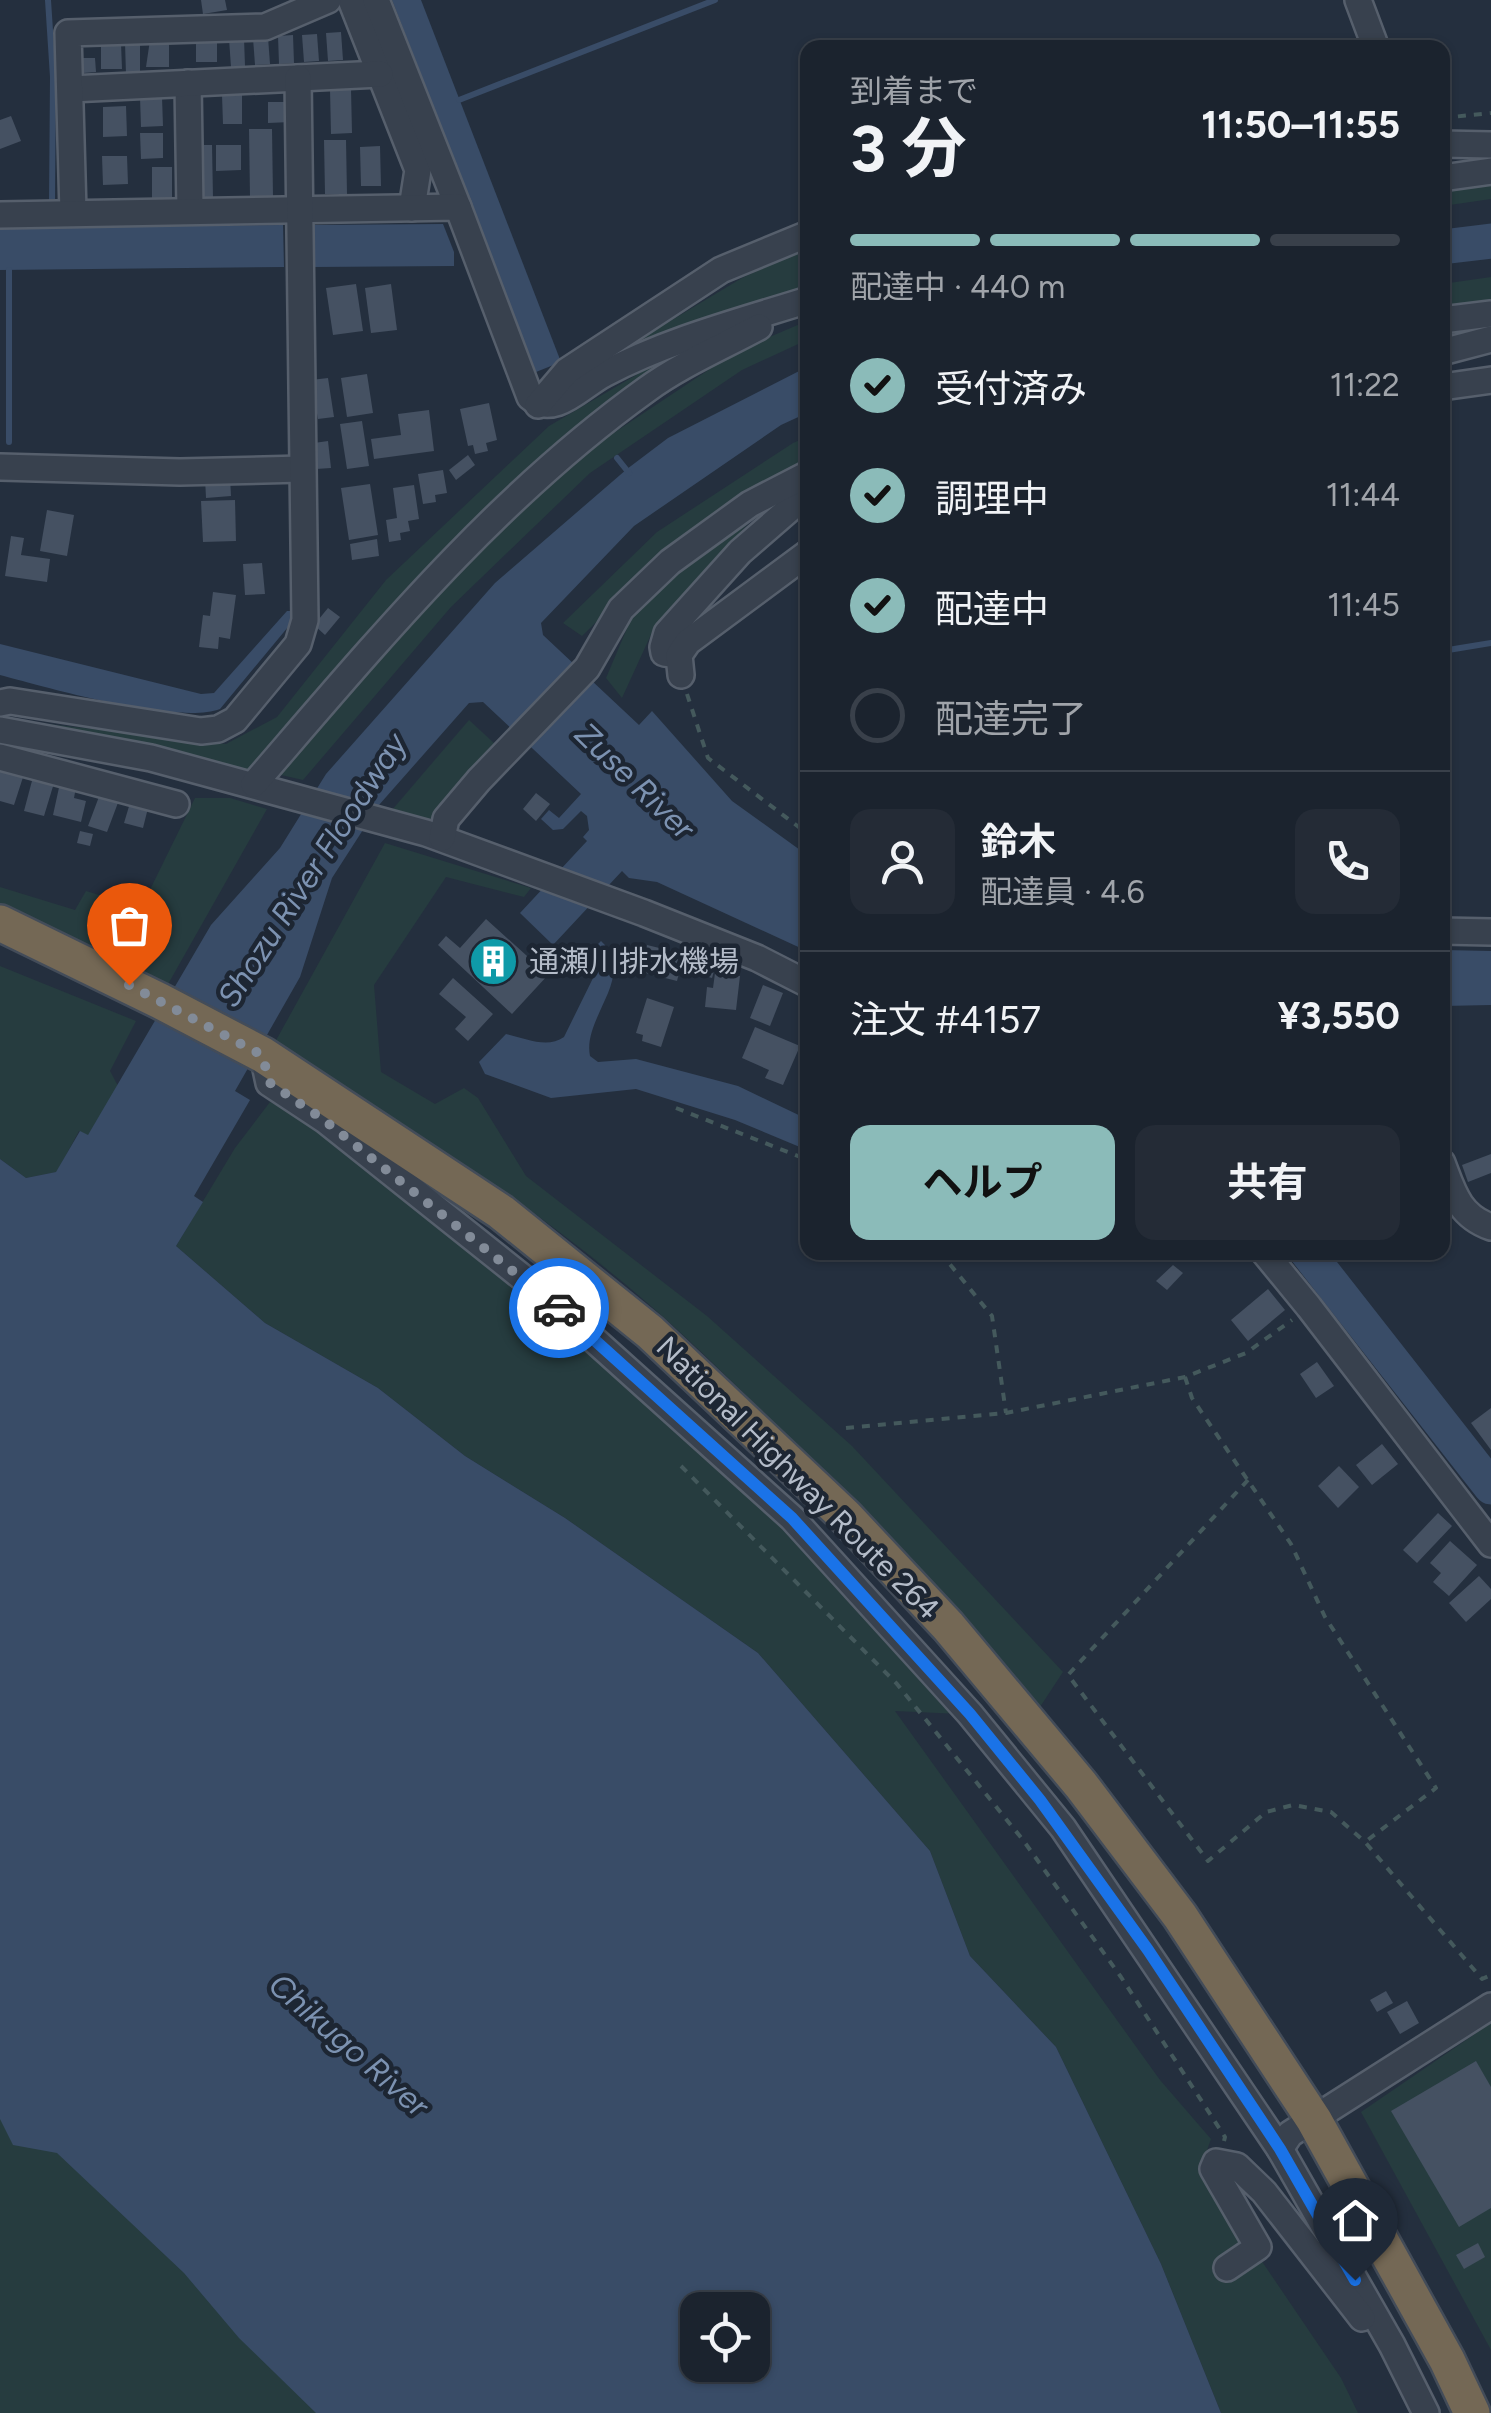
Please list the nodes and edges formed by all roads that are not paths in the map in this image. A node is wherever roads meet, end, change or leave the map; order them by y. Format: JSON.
{"nodes":[{"id":1,"x":328,"y":0,"type":"edge"},
{"id":2,"x":351,"y":0,"type":"edge"},
{"id":3,"x":376,"y":0,"type":"edge"},
{"id":4,"x":1358,"y":0,"type":"edge"},
{"id":5,"x":1373,"y":40,"type":"edge"},
{"id":6,"x":380,"y":74,"type":"junction"},
{"id":7,"x":298,"y":78,"type":"junction"},
{"id":8,"x":188,"y":84,"type":"junction"},
{"id":9,"x":71,"y":89,"type":"junction"},
{"id":10,"x":1450,"y":144,"type":"edge"},
{"id":11,"x":1491,"y":146,"type":"edge"},
{"id":12,"x":1491,"y":171,"type":"edge"},
{"id":13,"x":1450,"y":177,"type":"edge"},
{"id":14,"x":458,"y":207,"type":"junction"},
{"id":15,"x":299,"y":208,"type":"junction"},
{"id":16,"x":412,"y":208,"type":"junction"},
{"id":17,"x":190,"y":210,"type":"junction"},
{"id":18,"x":73,"y":212,"type":"junction"},
{"id":19,"x":0,"y":215,"type":"edge"},
{"id":20,"x":800,"y":237,"type":"edge"},
{"id":21,"x":800,"y":303,"type":"edge"},
{"id":22,"x":800,"y":305,"type":"edge"},
{"id":23,"x":1491,"y":314,"type":"edge"},
{"id":24,"x":1450,"y":319,"type":"edge"},
{"id":25,"x":1491,"y":339,"type":"edge"},
{"id":26,"x":1450,"y":350,"type":"edge"},
{"id":27,"x":1491,"y":380,"type":"edge"},
{"id":28,"x":1450,"y":386,"type":"edge"},
{"id":29,"x":538,"y":404,"type":"junction"},
{"id":30,"x":0,"y":467,"type":"edge"},
{"id":31,"x":302,"y":469,"type":"junction"},
{"id":32,"x":800,"y":478,"type":"edge"},
{"id":33,"x":800,"y":500,"type":"edge"},
{"id":34,"x":800,"y":560,"type":"edge"},
{"id":35,"x":0,"y":703,"type":"edge"},
{"id":36,"x":0,"y":730,"type":"edge"},
{"id":37,"x":0,"y":757,"type":"edge"},
{"id":38,"x":260,"y":786,"type":"junction"},
{"id":39,"x":176,"y":804,"type":"dead end"},
{"id":40,"x":434,"y":835,"type":"junction"},
{"id":41,"x":0,"y":923,"type":"edge"},
{"id":42,"x":1450,"y":931,"type":"edge"},
{"id":43,"x":1491,"y":932,"type":"edge"},
{"id":44,"x":800,"y":980,"type":"edge"},
{"id":45,"x":262,"y":1055,"type":"junction"},
{"id":46,"x":1450,"y":1183,"type":"edge"},
{"id":47,"x":1491,"y":1227,"type":"edge"},
{"id":48,"x":1271,"y":1260,"type":"edge"},
{"id":49,"x":1488,"y":1535,"type":"edge"},
{"id":50,"x":1491,"y":2006,"type":"edge"},
{"id":51,"x":1314,"y":2120,"type":"junction"},
{"id":52,"x":1280,"y":2149,"type":"junction"},
{"id":53,"x":1227,"y":2268,"type":"dead end"},
{"id":54,"x":1392,"y":2345,"type":"junction"},
{"id":55,"x":1426,"y":2413,"type":"edge"},
{"id":56,"x":1472,"y":2413,"type":"edge"}],
"edges":[{"from":1,"to":9,"type":"street"},
{"from":2,"to":6,"type":"street"},
{"from":3,"to":14,"type":"street"},
{"from":4,"to":5,"type":"street"},
{"from":6,"to":7,"type":"street"},
{"from":6,"to":16,"type":"street"},
{"from":7,"to":8,"type":"street"},
{"from":7,"to":15,"type":"street"},
{"from":8,"to":9,"type":"street"},
{"from":8,"to":17,"type":"street"},
{"from":9,"to":18,"type":"street"},
{"from":10,"to":11,"type":"street"},
{"from":12,"to":13,"type":"street"},
{"from":14,"to":16,"type":"street"},
{"from":14,"to":29,"type":"street"},
{"from":15,"to":16,"type":"street"},
{"from":15,"to":17,"type":"street"},
{"from":15,"to":31,"type":"street"},
{"from":17,"to":18,"type":"street"},
{"from":18,"to":19,"type":"street"},
{"from":20,"to":29,"type":"street"},
{"from":21,"to":29,"type":"street"},
{"from":22,"to":38,"type":"street"},
{"from":23,"to":24,"type":"street"},
{"from":25,"to":26,"type":"street"},
{"from":27,"to":28,"type":"street"},
{"from":30,"to":31,"type":"street"},
{"from":31,"to":35,"type":"street"},
{"from":32,"to":40,"type":"street"},
{"from":33,"to":34,"type":"street"},
{"from":36,"to":38,"type":"street"},
{"from":37,"to":39,"type":"street"},
{"from":38,"to":40,"type":"street"},
{"from":40,"to":44,"type":"street"},
{"from":41,"to":45,"type":"highway","name":"National Highway Route 264"},
{"from":42,"to":43,"type":"street"},
{"from":45,"to":51,"type":"highway","name":"National Highway Route 264"},
{"from":45,"to":52,"type":"street"},
{"from":46,"to":47,"type":"street"},
{"from":48,"to":49,"type":"street"},
{"from":50,"to":51,"type":"street"},
{"from":51,"to":52,"type":"street"},
{"from":51,"to":56,"type":"highway","name":"National Highway Route 264"},
{"from":52,"to":54,"type":"street"},
{"from":53,"to":54,"type":"street"},
{"from":54,"to":55,"type":"street"}]}
